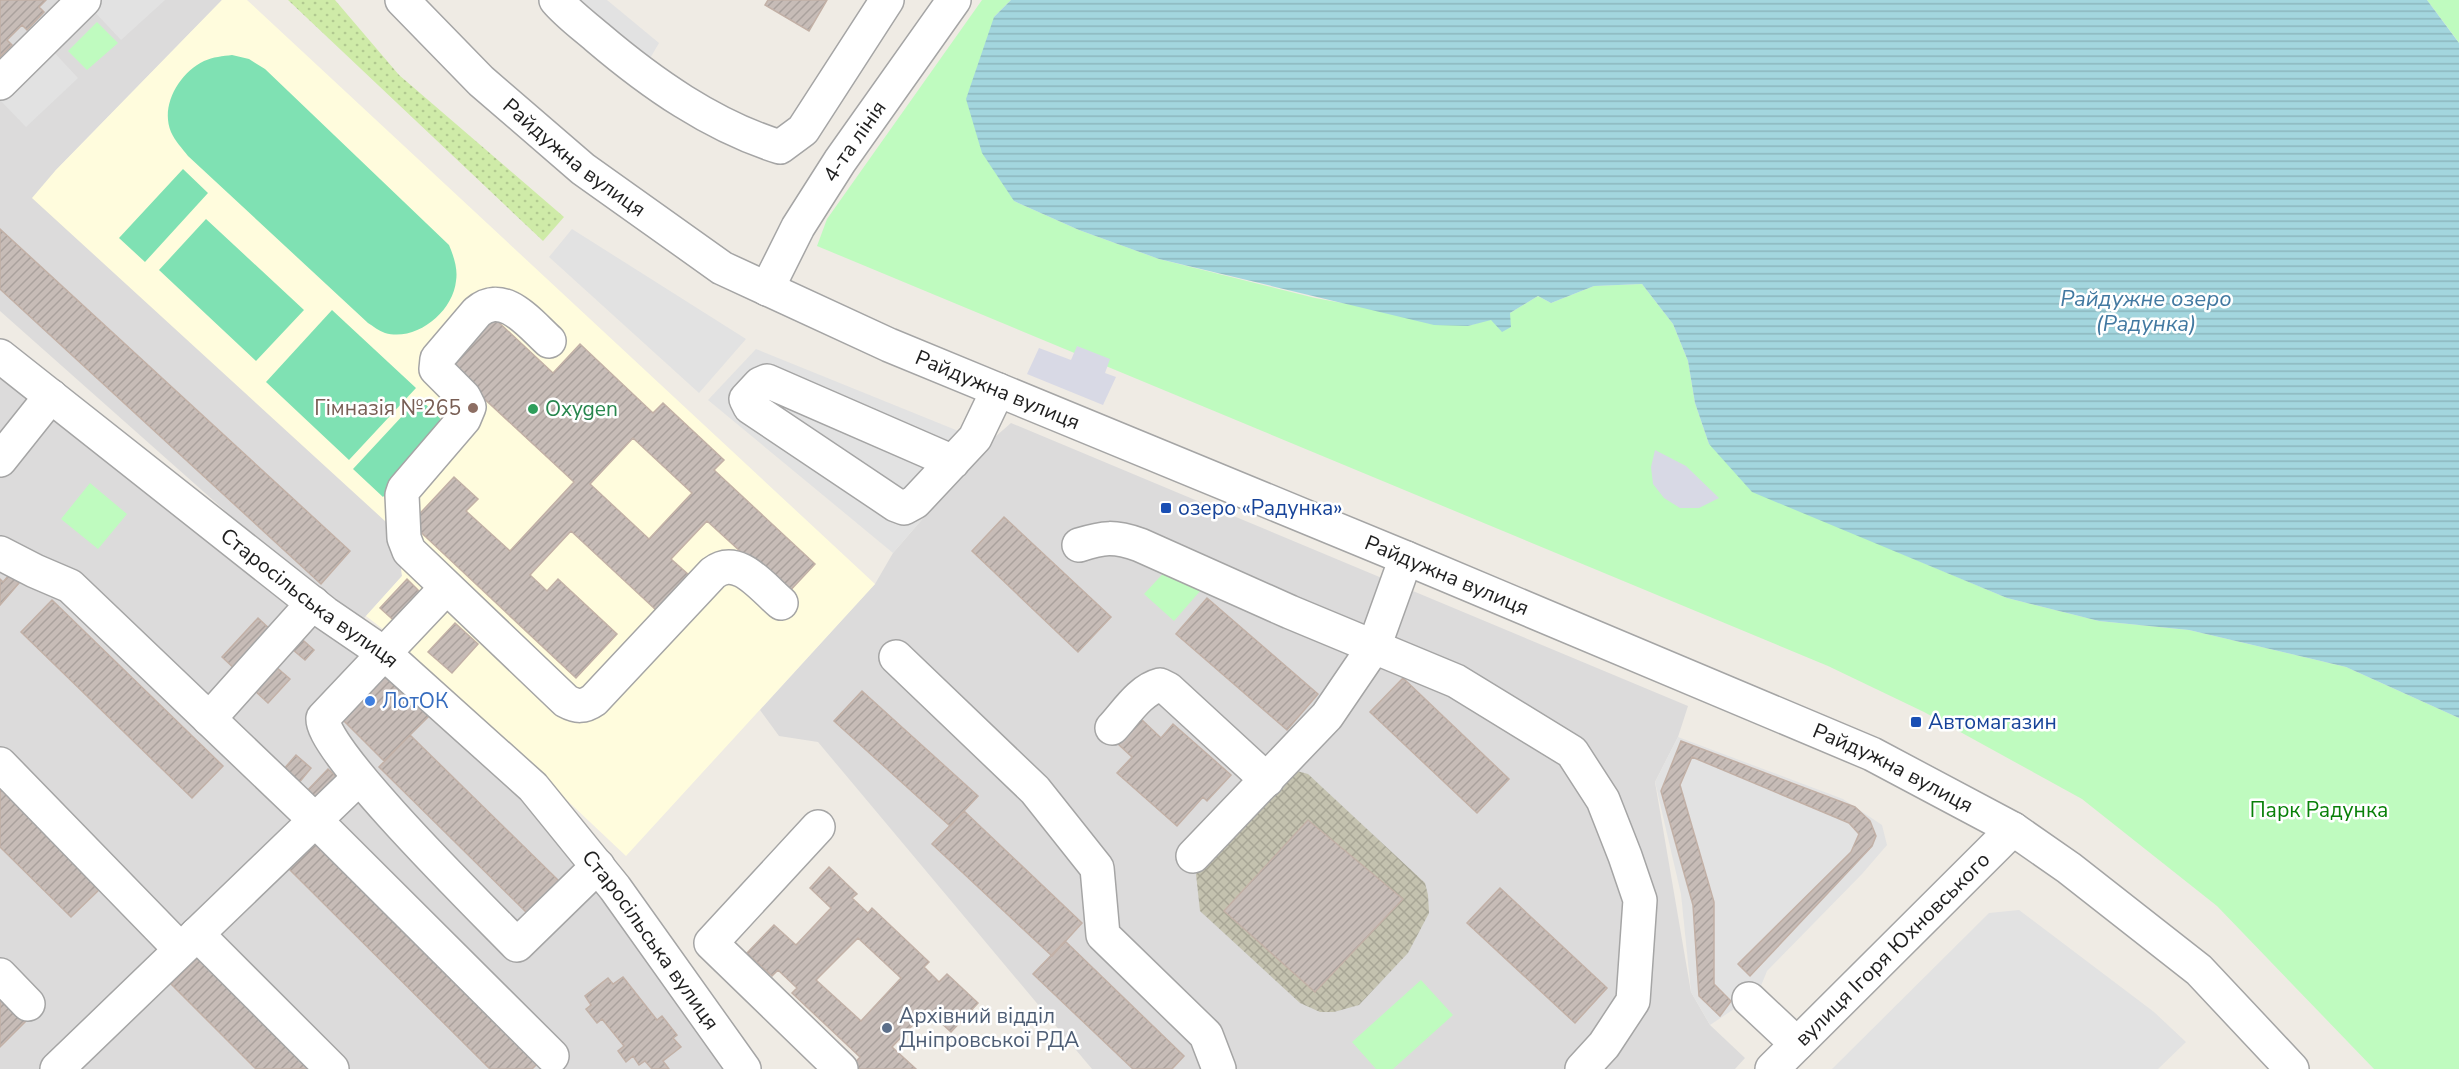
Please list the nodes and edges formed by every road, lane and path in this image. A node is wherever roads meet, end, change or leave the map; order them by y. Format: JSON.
{"nodes":[{"id":1,"x":84,"y":0,"type":"edge"},
{"id":2,"x":402,"y":0,"type":"edge"},
{"id":3,"x":556,"y":0,"type":"edge"},
{"id":4,"x":888,"y":0,"type":"edge"},
{"id":5,"x":947,"y":3,"type":"edge"},
{"id":6,"x":0,"y":83,"type":"edge"},
{"id":7,"x":768,"y":289,"type":"junction"},
{"id":8,"x":549,"y":341,"type":"dead end"},
{"id":9,"x":0,"y":356,"type":"edge"},
{"id":10,"x":998,"y":390,"type":"junction"},
{"id":11,"x":51,"y":396,"type":"junction"},
{"id":12,"x":0,"y":460,"type":"edge"},
{"id":13,"x":953,"y":462,"type":"junction"},
{"id":14,"x":1079,"y":545,"type":"dead end"},
{"id":15,"x":0,"y":553,"type":"edge"},
{"id":16,"x":1406,"y":558,"type":"junction"},
{"id":17,"x":446,"y":588,"type":"junction"},
{"id":18,"x":313,"y":603,"type":"junction"},
{"id":19,"x":780,"y":603,"type":"dead end"},
{"id":20,"x":1374,"y":647,"type":"junction"},
{"id":21,"x":385,"y":654,"type":"junction"},
{"id":22,"x":896,"y":657,"type":"dead end"},
{"id":23,"x":209,"y":719,"type":"junction"},
{"id":24,"x":1112,"y":728,"type":"dead end"},
{"id":25,"x":0,"y":765,"type":"edge"},
{"id":26,"x":359,"y":778,"type":"junction"},
{"id":27,"x":1267,"y":780,"type":"junction"},
{"id":28,"x":315,"y":819,"type":"junction"},
{"id":29,"x":818,"y":827,"type":"dead end"},
{"id":30,"x":2013,"y":829,"type":"junction"},
{"id":31,"x":1193,"y":856,"type":"dead end"},
{"id":32,"x":598,"y":866,"type":"junction"},
{"id":33,"x":189,"y":942,"type":"junction"},
{"id":34,"x":0,"y":975,"type":"edge"},
{"id":35,"x":1749,"y":999,"type":"dead end"},
{"id":36,"x":28,"y":1004,"type":"dead end"},
{"id":37,"x":1797,"y":1044,"type":"junction"},
{"id":38,"x":552,"y":1056,"type":"dead end"},
{"id":39,"x":75,"y":1063,"type":"edge"},
{"id":40,"x":332,"y":1069,"type":"edge"},
{"id":41,"x":744,"y":1069,"type":"edge"},
{"id":42,"x":841,"y":1069,"type":"edge"},
{"id":43,"x":1219,"y":1069,"type":"edge"},
{"id":44,"x":1582,"y":1069,"type":"edge"},
{"id":45,"x":1772,"y":1069,"type":"edge"},
{"id":46,"x":2292,"y":1069,"type":"edge"}],
"edges":[{"from":1,"to":6,"type":"street"},
{"from":2,"to":7,"type":"street","name":"Райдужна вулиця"},
{"from":3,"to":4,"type":"street"},
{"from":5,"to":7,"type":"street","name":"4-та лінія"},
{"from":7,"to":10,"type":"street","name":"Райдужна вулиця"},
{"from":8,"to":17,"type":"street"},
{"from":9,"to":11,"type":"street","name":"Старосільська вулиця"},
{"from":10,"to":13,"type":"street"},
{"from":10,"to":16,"type":"street","name":"Райдужна вулиця"},
{"from":11,"to":12,"type":"street"},
{"from":11,"to":18,"type":"street","name":"Старосільська вулиця"},
{"from":13,"to":13,"type":"street"},
{"from":14,"to":20,"type":"street"},
{"from":15,"to":23,"type":"street"},
{"from":16,"to":20,"type":"street"},
{"from":16,"to":30,"type":"street","name":"Райдужна вулиця"},
{"from":17,"to":19,"type":"street"},
{"from":17,"to":21,"type":"street"},
{"from":18,"to":21,"type":"street","name":"Старосільська вулиця"},
{"from":18,"to":23,"type":"street"},
{"from":20,"to":27,"type":"street"},
{"from":20,"to":44,"type":"street"},
{"from":21,"to":26,"type":"street"},
{"from":21,"to":32,"type":"street","name":"Старосільська вулиця"},
{"from":22,"to":43,"type":"street"},
{"from":23,"to":28,"type":"street"},
{"from":24,"to":27,"type":"street"},
{"from":25,"to":33,"type":"street"},
{"from":26,"to":28,"type":"street"},
{"from":26,"to":32,"type":"street"},
{"from":27,"to":31,"type":"street"},
{"from":28,"to":33,"type":"street"},
{"from":28,"to":38,"type":"street"},
{"from":29,"to":42,"type":"street"},
{"from":30,"to":37,"type":"street","name":"вулиця Ігоря Юхновського"},
{"from":30,"to":46,"type":"street","name":"Райдужна вулиця"},
{"from":32,"to":41,"type":"street","name":"Старосільська вулиця"},
{"from":33,"to":39,"type":"street"},
{"from":33,"to":40,"type":"street"},
{"from":34,"to":36,"type":"street"},
{"from":35,"to":37,"type":"street"},
{"from":37,"to":45,"type":"street","name":"вулиця Ігоря Юхновського"}]}
